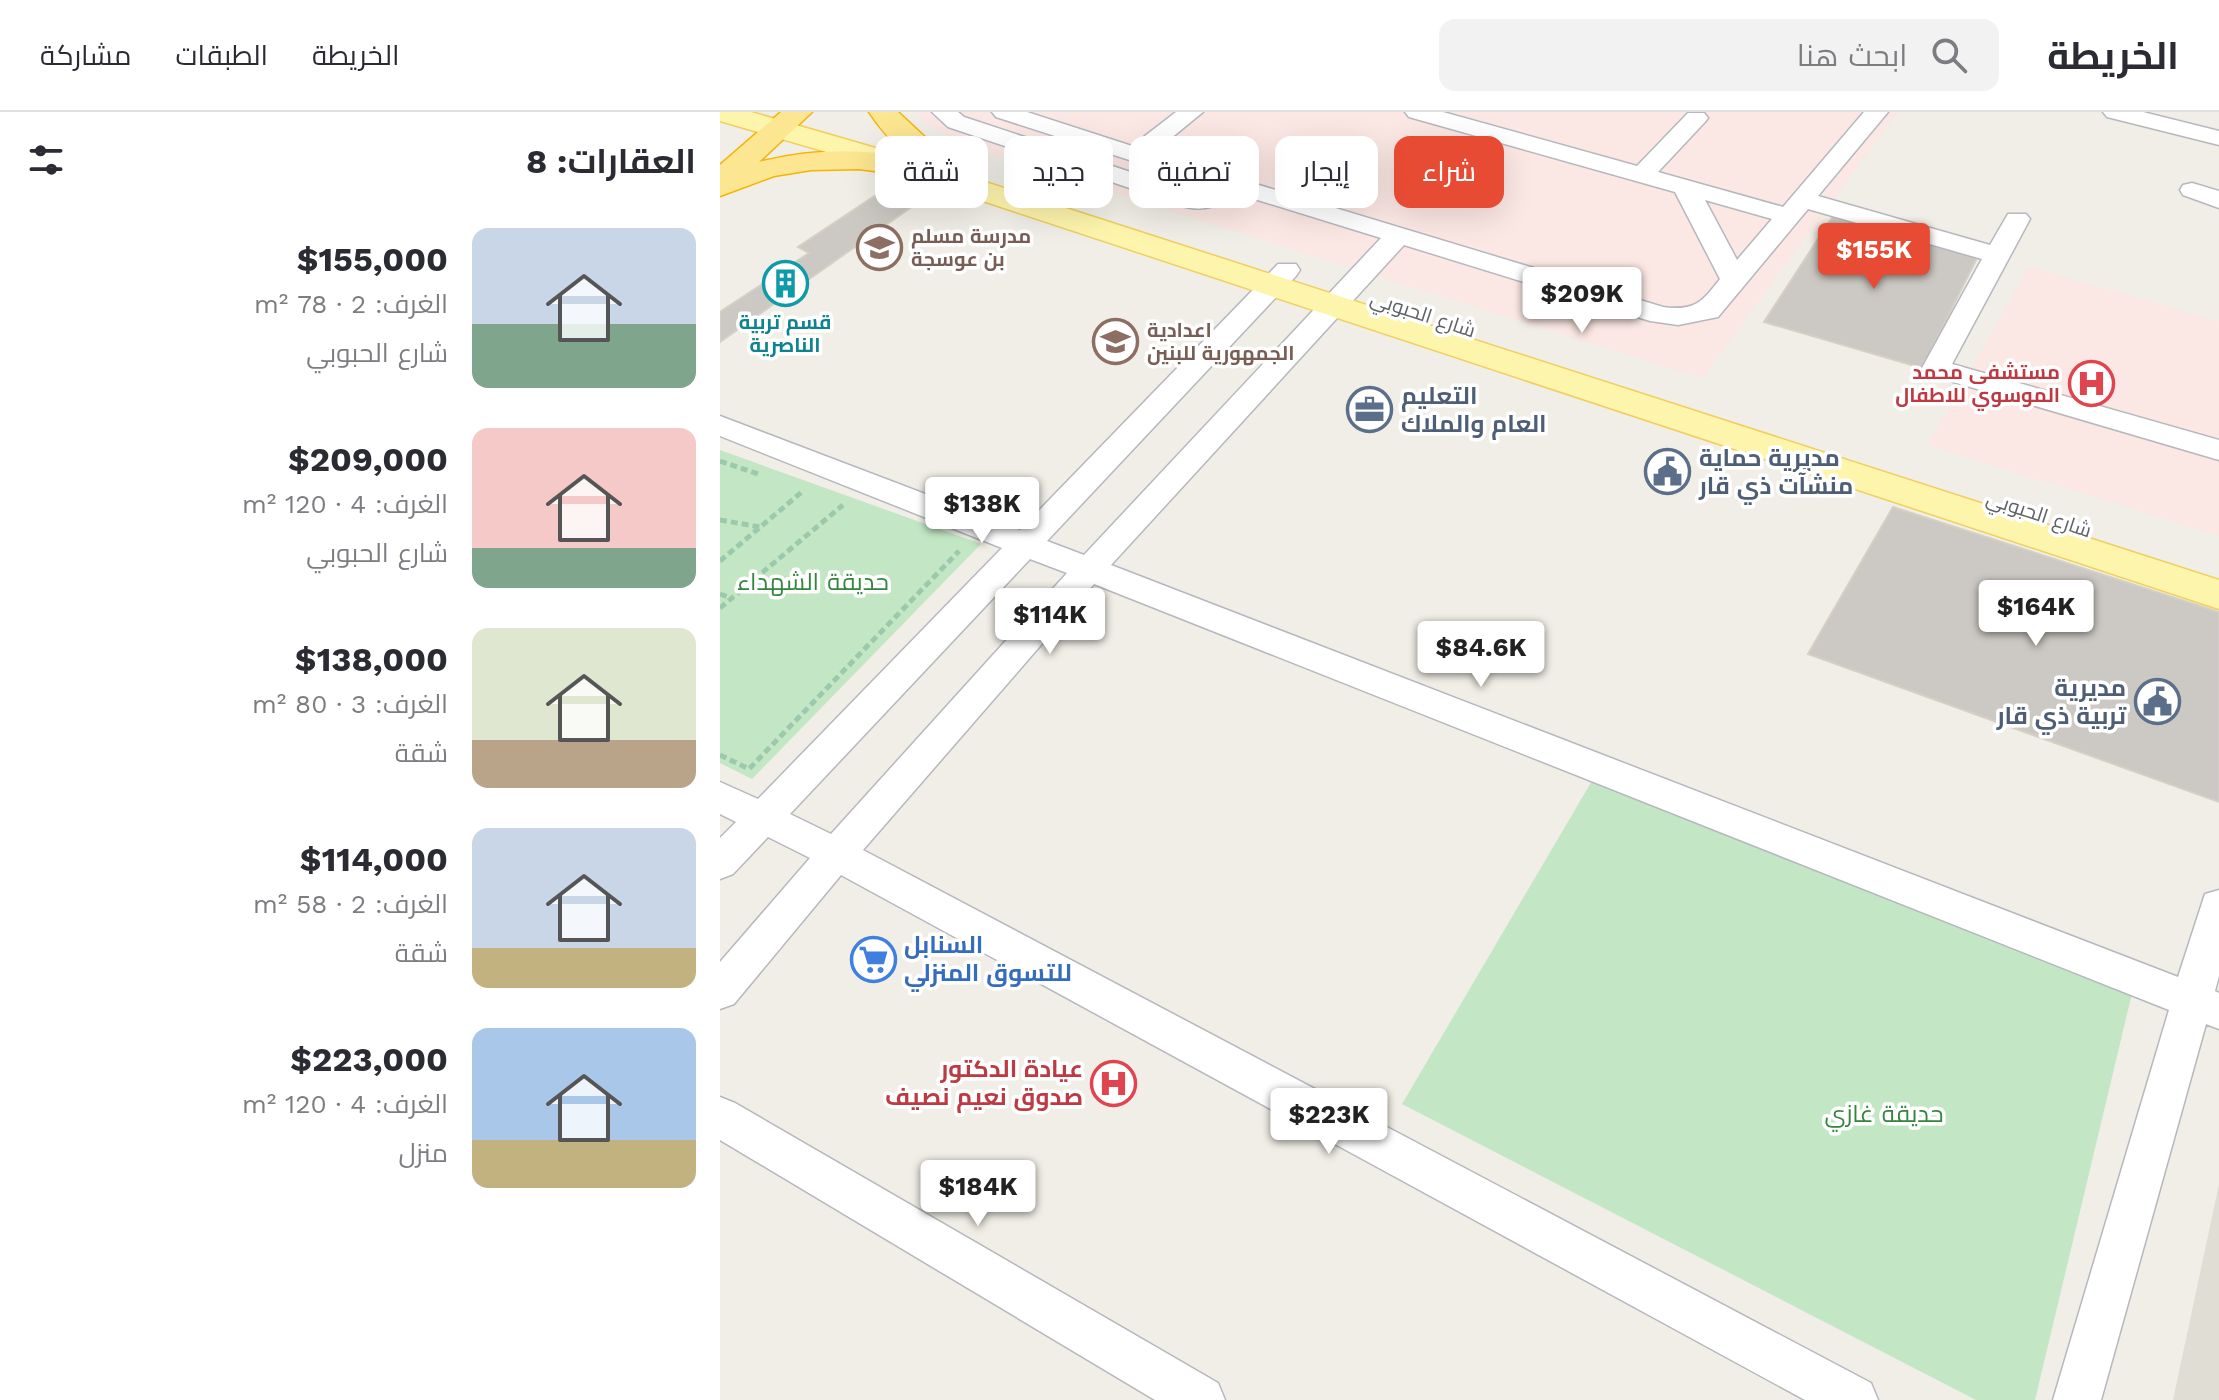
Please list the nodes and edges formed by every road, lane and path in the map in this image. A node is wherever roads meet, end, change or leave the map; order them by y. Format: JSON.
{"nodes":[{"id":1,"x":810,"y":112,"type":"edge"},
{"id":2,"x":883,"y":112,"type":"edge"},
{"id":3,"x":944,"y":112,"type":"edge"},
{"id":4,"x":1004,"y":112,"type":"edge"},
{"id":5,"x":1191,"y":112,"type":"edge"},
{"id":6,"x":1417,"y":112,"type":"edge"},
{"id":7,"x":1876,"y":112,"type":"edge"},
{"id":8,"x":2115,"y":112,"type":"edge"},
{"id":9,"x":759,"y":117,"type":"edge"},
{"id":10,"x":1471,"y":118,"type":"edge"},
{"id":11,"x":1696,"y":118,"type":"dead end"},
{"id":12,"x":904,"y":136,"type":"edge"},
{"id":13,"x":1160,"y":136,"type":"edge"},
{"id":14,"x":2219,"y":138,"type":"edge"},
{"id":15,"x":720,"y":141,"type":"edge"},
{"id":16,"x":875,"y":141,"type":"edge"},
{"id":17,"x":875,"y":148,"type":"edge"},
{"id":18,"x":1129,"y":153,"type":"edge"},
{"id":19,"x":875,"y":158,"type":"edge"},
{"id":20,"x":1642,"y":175,"type":"junction"},
{"id":21,"x":720,"y":180,"type":"edge"},
{"id":22,"x":1129,"y":180,"type":"edge"},
{"id":23,"x":988,"y":182,"type":"edge"},
{"id":24,"x":720,"y":187,"type":"edge"},
{"id":25,"x":1685,"y":187,"type":"junction"},
{"id":26,"x":2192,"y":190,"type":"dead end"},
{"id":27,"x":1259,"y":192,"type":"edge"},
{"id":28,"x":2219,"y":200,"type":"edge"},
{"id":29,"x":1795,"y":208,"type":"junction"},
{"id":30,"x":2017,"y":219,"type":"dead end"},
{"id":31,"x":1399,"y":235,"type":"junction"},
{"id":32,"x":1999,"y":256,"type":"junction"},
{"id":33,"x":1279,"y":277,"type":"junction"},
{"id":34,"x":1734,"y":280,"type":"junction"},
{"id":35,"x":1338,"y":297,"type":"junction"},
{"id":36,"x":720,"y":425,"type":"edge"},
{"id":37,"x":2219,"y":450,"type":"edge"},
{"id":38,"x":803,"y":491,"type":"dead end"},
{"id":39,"x":855,"y":509,"type":"dead end"},
{"id":40,"x":720,"y":520,"type":"edge"},
{"id":41,"x":760,"y":527,"type":"junction"},
{"id":42,"x":950,"y":542,"type":"dead end"},
{"id":43,"x":1025,"y":542,"type":"junction"},
{"id":44,"x":720,"y":561,"type":"edge"},
{"id":45,"x":1090,"y":568,"type":"junction"},
{"id":46,"x":2219,"y":573,"type":"edge"},
{"id":47,"x":720,"y":594,"type":"edge"},
{"id":48,"x":2219,"y":595,"type":"edge"},
{"id":49,"x":731,"y":598,"type":"junction"},
{"id":50,"x":720,"y":608,"type":"edge"},
{"id":51,"x":720,"y":755,"type":"edge"},
{"id":52,"x":720,"y":797,"type":"edge"},
{"id":53,"x":762,"y":818,"type":"junction"},
{"id":54,"x":835,"y":853,"type":"junction"},
{"id":55,"x":720,"y":863,"type":"edge"},
{"id":56,"x":2219,"y":906,"type":"edge"},
{"id":57,"x":720,"y":991,"type":"edge"},
{"id":58,"x":2206,"y":1005,"type":"edge"},
{"id":59,"x":720,"y":1117,"type":"edge"},
{"id":60,"x":1201,"y":1400,"type":"edge"},
{"id":61,"x":1854,"y":1400,"type":"edge"},
{"id":62,"x":2077,"y":1400,"type":"edge"}],
"edges":[{"from":1,"to":16,"type":"main road","name":"شارع الحبوبي"},
{"from":2,"to":12,"type":"highway"},
{"from":3,"to":22,"type":"street"},
{"from":4,"to":18,"type":"street"},
{"from":5,"to":13,"type":"street"},
{"from":6,"to":10,"type":"street"},
{"from":7,"to":29,"type":"street"},
{"from":8,"to":14,"type":"street"},
{"from":9,"to":15,"type":"highway"},
{"from":9,"to":17,"type":"main road"},
{"from":9,"to":21,"type":"highway"},
{"from":10,"to":20,"type":"street"},
{"from":11,"to":20,"type":"street"},
{"from":19,"to":24,"type":"highway"},
{"from":20,"to":25,"type":"street"},
{"from":23,"to":33,"type":"main road","name":"شارع الحبوبي"},
{"from":25,"to":29,"type":"street"},
{"from":25,"to":34,"type":"street"},
{"from":26,"to":28,"type":"street"},
{"from":27,"to":31,"type":"street"},
{"from":29,"to":32,"type":"street"},
{"from":29,"to":34,"type":"street"},
{"from":30,"to":32,"type":"street"},
{"from":31,"to":34,"type":"street"},
{"from":31,"to":35,"type":"street"},
{"from":32,"to":37,"type":"street"},
{"from":33,"to":35,"type":"main road","name":"شارع الحبوبي"},
{"from":33,"to":43,"type":"street"},
{"from":35,"to":45,"type":"street"},
{"from":35,"to":46,"type":"main road","name":"شارع الحبوبي"},
{"from":35,"to":48,"type":"main road","name":"شارع الحبوبي"},
{"from":36,"to":43,"type":"street"},
{"from":38,"to":41,"type":"path"},
{"from":39,"to":49,"type":"path"},
{"from":40,"to":41,"type":"path"},
{"from":41,"to":44,"type":"path"},
{"from":42,"to":51,"type":"path"},
{"from":43,"to":45,"type":"street"},
{"from":43,"to":53,"type":"street"},
{"from":45,"to":54,"type":"street"},
{"from":45,"to":58,"type":"street"},
{"from":47,"to":49,"type":"path"},
{"from":49,"to":50,"type":"path"},
{"from":52,"to":53,"type":"street"},
{"from":53,"to":54,"type":"street"},
{"from":53,"to":55,"type":"street"},
{"from":54,"to":57,"type":"street"},
{"from":54,"to":61,"type":"street"},
{"from":56,"to":58,"type":"street"},
{"from":58,"to":62,"type":"street"},
{"from":59,"to":60,"type":"street"}]}
